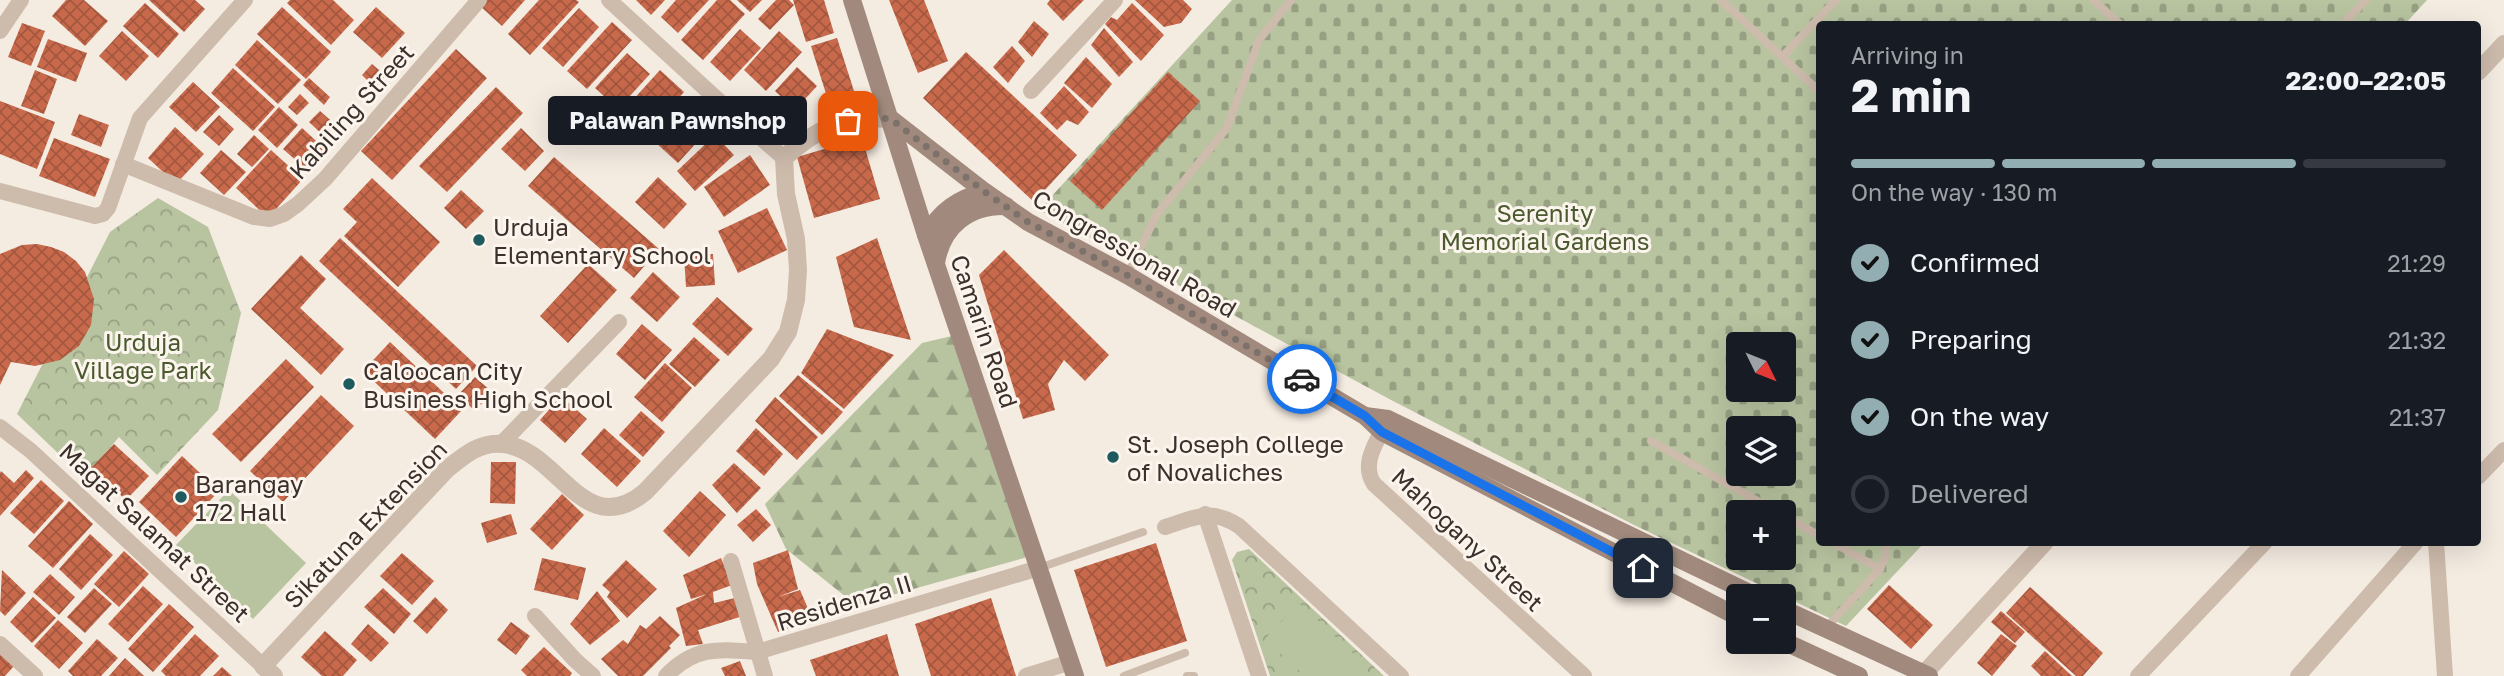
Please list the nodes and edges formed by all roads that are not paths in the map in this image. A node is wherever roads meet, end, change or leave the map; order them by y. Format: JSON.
{"nodes":[{"id":1,"x":21,"y":0,"type":"edge"},
{"id":2,"x":245,"y":0,"type":"edge"},
{"id":3,"x":479,"y":0,"type":"edge"},
{"id":4,"x":609,"y":0,"type":"edge"},
{"id":5,"x":852,"y":0,"type":"edge"},
{"id":6,"x":1115,"y":0,"type":"edge"},
{"id":7,"x":1291,"y":0,"type":"edge"},
{"id":8,"x":1721,"y":0,"type":"edge"},
{"id":9,"x":1836,"y":0,"type":"edge"},
{"id":10,"x":2093,"y":0,"type":"edge"},
{"id":11,"x":2366,"y":0,"type":"edge"},
{"id":12,"x":1816,"y":21,"type":"edge"},
{"id":13,"x":1816,"y":21,"type":"edge"},
{"id":14,"x":2117,"y":21,"type":"edge"},
{"id":15,"x":2346,"y":21,"type":"edge"},
{"id":16,"x":0,"y":31,"type":"edge"},
{"id":17,"x":2504,"y":44,"type":"edge"},
{"id":18,"x":1782,"y":57,"type":"junction"},
{"id":19,"x":2481,"y":69,"type":"edge"},
{"id":20,"x":1816,"y":88,"type":"edge"},
{"id":21,"x":1031,"y":91,"type":"dead end"},
{"id":22,"x":891,"y":119,"type":"junction"},
{"id":23,"x":784,"y":158,"type":"junction"},
{"id":24,"x":123,"y":164,"type":"junction"},
{"id":25,"x":0,"y":191,"type":"edge"},
{"id":26,"x":985,"y":192,"type":"junction"},
{"id":27,"x":1006,"y":206,"type":"junction"},
{"id":28,"x":926,"y":235,"type":"junction"},
{"id":29,"x":936,"y":263,"type":"junction"},
{"id":30,"x":1127,"y":275,"type":"junction"},
{"id":31,"x":619,"y":322,"type":"dead end"},
{"id":32,"x":1385,"y":425,"type":"junction"},
{"id":33,"x":0,"y":427,"type":"edge"},
{"id":34,"x":1650,"y":441,"type":"dead end"},
{"id":35,"x":502,"y":443,"type":"junction"},
{"id":36,"x":2504,"y":450,"type":"edge"},
{"id":37,"x":2481,"y":474,"type":"edge"},
{"id":38,"x":1756,"y":500,"type":"edge"},
{"id":39,"x":1205,"y":514,"type":"junction"},
{"id":40,"x":1796,"y":522,"type":"edge"},
{"id":41,"x":1165,"y":527,"type":"dead end"},
{"id":42,"x":1143,"y":532,"type":"dead end"},
{"id":43,"x":1816,"y":534,"type":"edge"},
{"id":44,"x":1839,"y":546,"type":"edge"},
{"id":45,"x":1886,"y":546,"type":"edge"},
{"id":46,"x":2041,"y":546,"type":"edge"},
{"id":47,"x":2261,"y":546,"type":"edge"},
{"id":48,"x":2412,"y":546,"type":"edge"},
{"id":49,"x":2436,"y":546,"type":"edge"},
{"id":50,"x":731,"y":561,"type":"dead end"},
{"id":51,"x":1039,"y":568,"type":"junction"},
{"id":52,"x":1880,"y":569,"type":"junction"},
{"id":53,"x":1730,"y":584,"type":"edge"},
{"id":54,"x":1726,"y":610,"type":"edge"},
{"id":55,"x":1796,"y":615,"type":"edge"},
{"id":56,"x":535,"y":616,"type":"dead end"},
{"id":57,"x":1825,"y":629,"type":"junction"},
{"id":58,"x":0,"y":644,"type":"edge"},
{"id":59,"x":1796,"y":647,"type":"edge"},
{"id":60,"x":757,"y":652,"type":"junction"},
{"id":61,"x":1185,"y":653,"type":"dead end"},
{"id":62,"x":1073,"y":669,"type":"edge"},
{"id":63,"x":269,"y":671,"type":"edge"},
{"id":64,"x":1925,"y":675,"type":"edge"},
{"id":65,"x":35,"y":676,"type":"edge"},
{"id":66,"x":593,"y":676,"type":"edge"},
{"id":67,"x":666,"y":676,"type":"edge"},
{"id":68,"x":765,"y":676,"type":"edge"},
{"id":69,"x":1026,"y":676,"type":"edge"},
{"id":70,"x":1124,"y":676,"type":"edge"},
{"id":71,"x":1187,"y":676,"type":"edge"},
{"id":72,"x":1194,"y":676,"type":"edge"},
{"id":73,"x":1259,"y":676,"type":"edge"},
{"id":74,"x":1401,"y":676,"type":"edge"},
{"id":75,"x":1584,"y":676,"type":"edge"},
{"id":76,"x":1860,"y":676,"type":"edge"},
{"id":77,"x":2138,"y":676,"type":"edge"},
{"id":78,"x":2298,"y":676,"type":"edge"},
{"id":79,"x":2445,"y":676,"type":"edge"}],
"edges":[{"from":1,"to":16,"type":"street"},
{"from":2,"to":24,"type":"street"},
{"from":3,"to":24,"type":"street","name":"Kabiling Street"},
{"from":4,"to":23,"type":"street"},
{"from":5,"to":22,"type":"main road","name":"Camarin Road"},
{"from":6,"to":21,"type":"street"},
{"from":7,"to":30,"type":"lane"},
{"from":8,"to":18,"type":"lane"},
{"from":9,"to":13,"type":"lane"},
{"from":10,"to":14,"type":"lane"},
{"from":11,"to":15,"type":"lane"},
{"from":12,"to":18,"type":"lane"},
{"from":17,"to":19,"type":"street"},
{"from":18,"to":20,"type":"lane"},
{"from":22,"to":23,"type":"street"},
{"from":22,"to":26,"type":"main road","name":"Congressional Road"},
{"from":22,"to":28,"type":"main road","name":"Camarin Road"},
{"from":23,"to":35,"type":"street"},
{"from":24,"to":25,"type":"street"},
{"from":26,"to":27,"type":"main road","name":"Congressional Road"},
{"from":26,"to":28,"type":"main road"},
{"from":27,"to":29,"type":"main road"},
{"from":27,"to":30,"type":"main road","name":"Congressional Road"},
{"from":28,"to":29,"type":"main road","name":"Camarin Road"},
{"from":29,"to":51,"type":"main road","name":"Camarin Road"},
{"from":30,"to":32,"type":"main road","name":"Congressional Road"},
{"from":31,"to":35,"type":"street"},
{"from":32,"to":53,"type":"main road","name":"Congressional Road"},
{"from":32,"to":54,"type":"main road","name":"Congressional Road"},
{"from":32,"to":75,"type":"street","name":"Mahogany Street"},
{"from":33,"to":63,"type":"street","name":"Magat Salamat Street"},
{"from":34,"to":38,"type":"lane"},
{"from":35,"to":63,"type":"street","name":"Sikatuna Extension"},
{"from":36,"to":37,"type":"street"},
{"from":39,"to":41,"type":"street"},
{"from":39,"to":73,"type":"street"},
{"from":39,"to":74,"type":"street"},
{"from":40,"to":43,"type":"lane"},
{"from":42,"to":51,"type":"lane"},
{"from":44,"to":52,"type":"lane"},
{"from":45,"to":52,"type":"lane"},
{"from":46,"to":64,"type":"street"},
{"from":47,"to":77,"type":"street"},
{"from":48,"to":78,"type":"street"},
{"from":49,"to":79,"type":"street"},
{"from":50,"to":60,"type":"street"},
{"from":51,"to":60,"type":"street","name":"Residenza II"},
{"from":51,"to":62,"type":"main road","name":"Camarin Road"},
{"from":52,"to":57,"type":"lane"},
{"from":55,"to":57,"type":"main road"},
{"from":56,"to":66,"type":"street"},
{"from":57,"to":64,"type":"main road"},
{"from":58,"to":65,"type":"street"},
{"from":59,"to":76,"type":"main road"},
{"from":60,"to":67,"type":"street","name":"Residenza II"},
{"from":60,"to":68,"type":"street"},
{"from":61,"to":70,"type":"lane"},
{"from":62,"to":69,"type":"street"},
{"from":71,"to":72,"type":"lane"}]}
